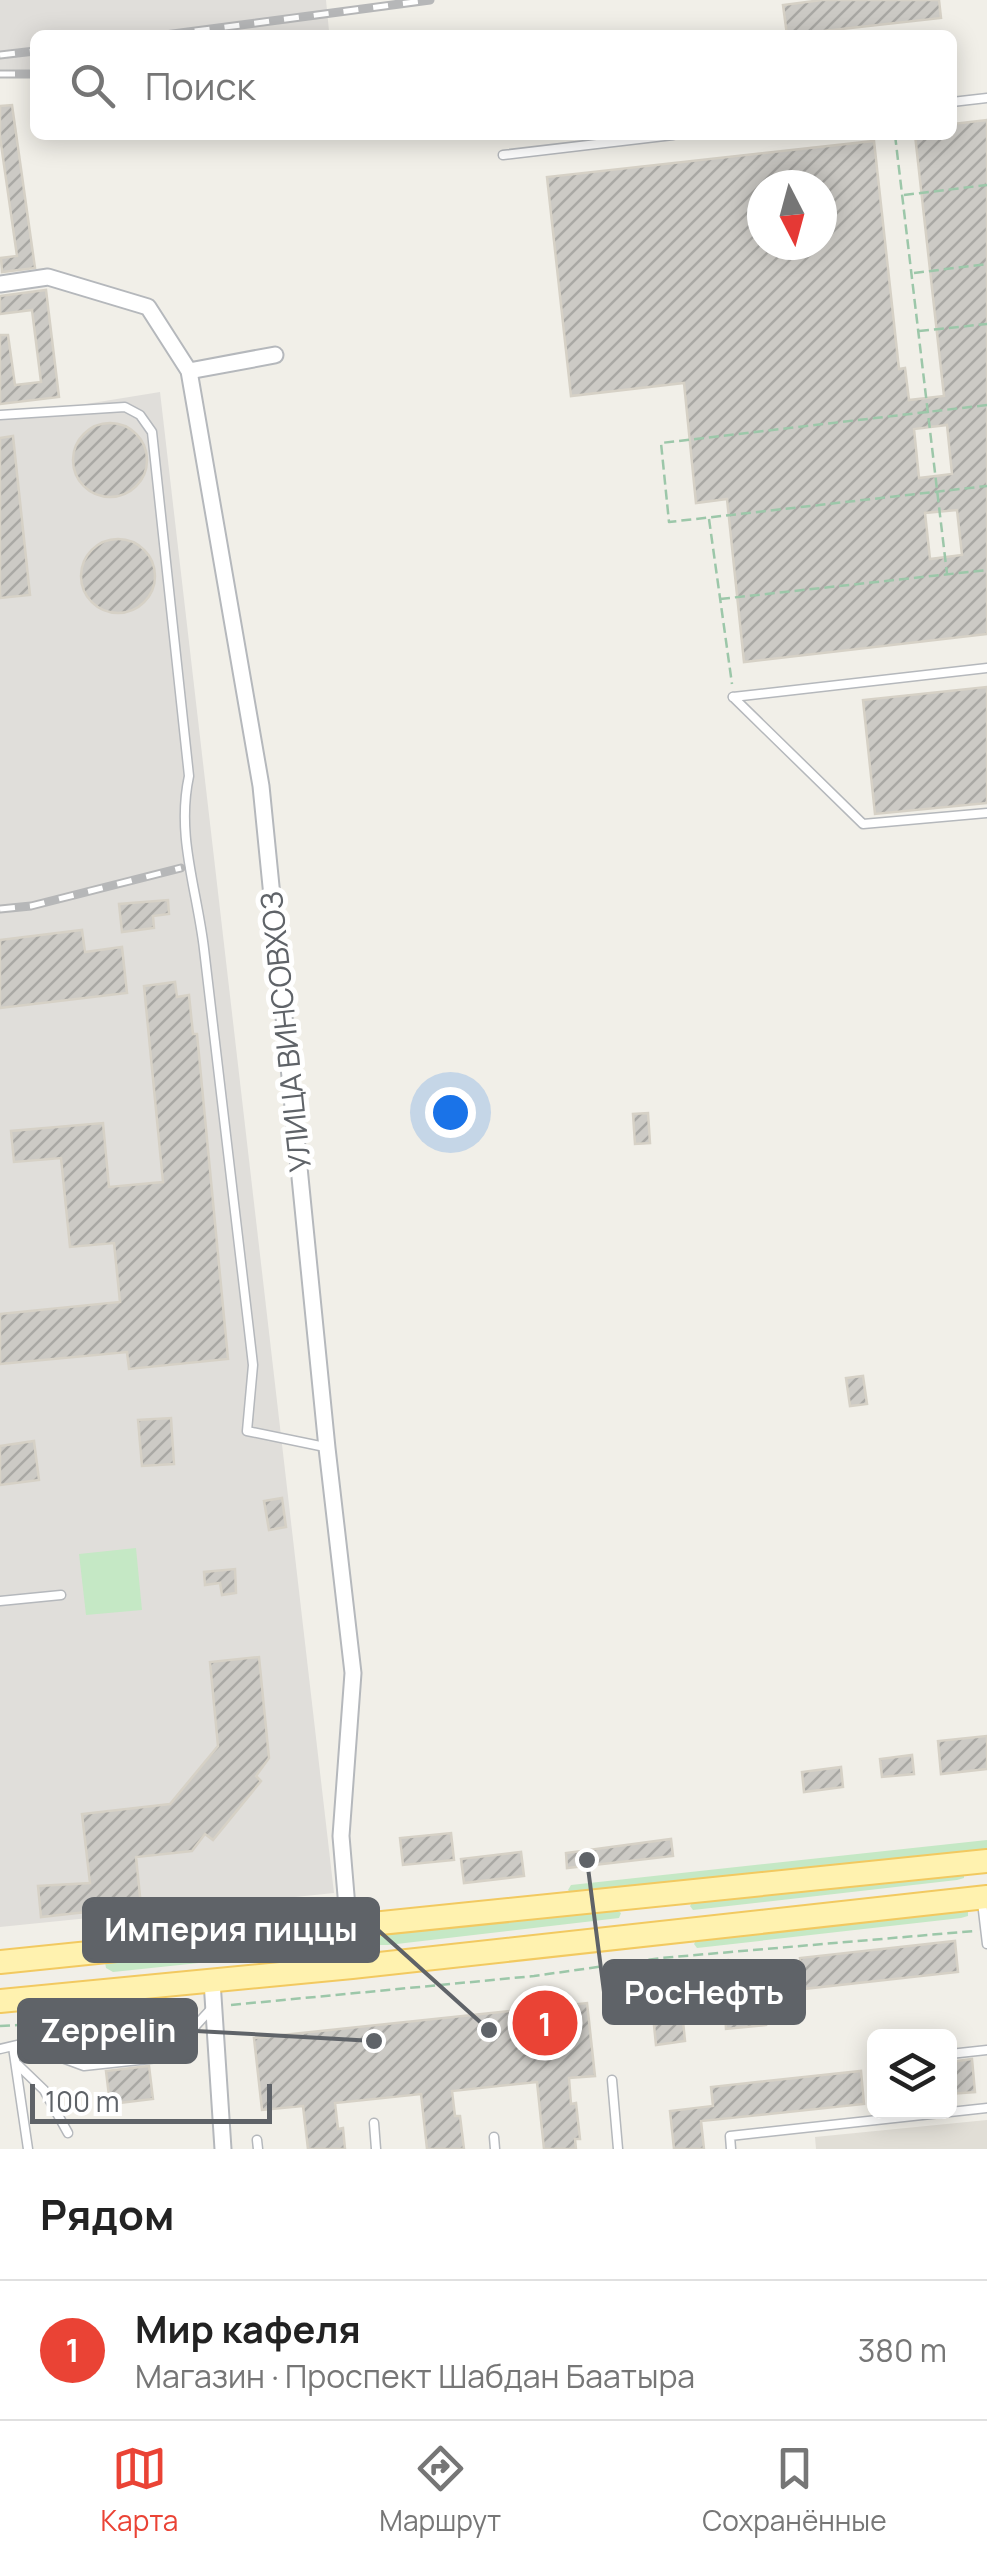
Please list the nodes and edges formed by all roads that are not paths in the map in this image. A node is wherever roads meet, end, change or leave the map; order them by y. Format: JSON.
{"nodes":[{"id":1,"x":987,"y":98,"type":"edge"},
{"id":2,"x":957,"y":101,"type":"edge"},
{"id":3,"x":630,"y":140,"type":"edge"},
{"id":4,"x":503,"y":155,"type":"dead end"},
{"id":5,"x":0,"y":284,"type":"edge"},
{"id":6,"x":276,"y":356,"type":"dead end"},
{"id":7,"x":189,"y":371,"type":"junction"},
{"id":8,"x":0,"y":415,"type":"edge"},
{"id":9,"x":987,"y":668,"type":"edge"},
{"id":10,"x":987,"y":813,"type":"edge"},
{"id":11,"x":327,"y":1448,"type":"junction"},
{"id":12,"x":61,"y":1595,"type":"dead end"},
{"id":13,"x":0,"y":1601,"type":"edge"},
{"id":14,"x":987,"y":1862,"type":"edge"},
{"id":15,"x":660,"y":1894,"type":"junction"},
{"id":16,"x":984,"y":1897,"type":"edge"},
{"id":17,"x":348,"y":1926,"type":"junction"},
{"id":18,"x":986,"y":1930,"type":"edge"},
{"id":19,"x":664,"y":1932,"type":"junction"},
{"id":20,"x":987,"y":1944,"type":"edge"},
{"id":21,"x":88,"y":1952,"type":"junction"},
{"id":22,"x":10,"y":1960,"type":"edge"},
{"id":23,"x":352,"y":1967,"type":"junction"},
{"id":24,"x":212,"y":1981,"type":"junction"},
{"id":25,"x":92,"y":1993,"type":"junction"},
{"id":26,"x":26,"y":1999,"type":"junction"},
{"id":27,"x":0,"y":2002,"type":"edge"},
{"id":28,"x":214,"y":2006,"type":"junction"},
{"id":29,"x":190,"y":2032,"type":"junction"},
{"id":30,"x":34,"y":2041,"type":"junction"},
{"id":31,"x":13,"y":2047,"type":"junction"},
{"id":32,"x":0,"y":2049,"type":"edge"},
{"id":33,"x":987,"y":2050,"type":"edge"},
{"id":34,"x":957,"y":2053,"type":"edge"},
{"id":35,"x":18,"y":2065,"type":"junction"},
{"id":36,"x":612,"y":2080,"type":"dead end"},
{"id":37,"x":987,"y":2108,"type":"edge"},
{"id":38,"x":957,"y":2110,"type":"edge"},
{"id":39,"x":867,"y":2118,"type":"edge"},
{"id":40,"x":374,"y":2123,"type":"dead end"},
{"id":41,"x":68,"y":2133,"type":"dead end"},
{"id":42,"x":494,"y":2137,"type":"dead end"},
{"id":43,"x":28,"y":2149,"type":"edge"},
{"id":44,"x":223,"y":2149,"type":"edge"},
{"id":45,"x":376,"y":2149,"type":"edge"},
{"id":46,"x":495,"y":2149,"type":"edge"},
{"id":47,"x":618,"y":2149,"type":"edge"},
{"id":48,"x":732,"y":2149,"type":"edge"}],
"edges":[{"from":1,"to":2,"type":"lane"},
{"from":3,"to":4,"type":"lane"},
{"from":5,"to":7,"type":"street","name":"УЛИЦА ВИНСОВХОЗ"},
{"from":6,"to":7,"type":"street"},
{"from":7,"to":11,"type":"street","name":"УЛИЦА ВИНСОВХОЗ"},
{"from":8,"to":11,"type":"lane"},
{"from":9,"to":10,"type":"lane"},
{"from":11,"to":17,"type":"street","name":"УЛИЦА ВИНСОВХОЗ"},
{"from":12,"to":13,"type":"lane"},
{"from":14,"to":15,"type":"main road"},
{"from":15,"to":17,"type":"main road"},
{"from":15,"to":19,"type":"main road"},
{"from":16,"to":18,"type":"lane"},
{"from":16,"to":19,"type":"main road"},
{"from":17,"to":21,"type":"main road"},
{"from":17,"to":23,"type":"street","name":"УЛИЦА ВИНСОВХОЗ"},
{"from":18,"to":20,"type":"lane"},
{"from":19,"to":23,"type":"main road"},
{"from":21,"to":22,"type":"main road"},
{"from":21,"to":25,"type":"main road"},
{"from":22,"to":26,"type":"main road"},
{"from":23,"to":24,"type":"main road"},
{"from":24,"to":25,"type":"main road"},
{"from":24,"to":28,"type":"street"},
{"from":25,"to":26,"type":"main road"},
{"from":26,"to":27,"type":"main road"},
{"from":26,"to":30,"type":"lane"},
{"from":28,"to":29,"type":"lane"},
{"from":28,"to":44,"type":"street"},
{"from":29,"to":30,"type":"lane"},
{"from":29,"to":30,"type":"lane"},
{"from":30,"to":31,"type":"lane"},
{"from":31,"to":32,"type":"lane"},
{"from":31,"to":35,"type":"lane"},
{"from":33,"to":34,"type":"lane"},
{"from":35,"to":41,"type":"lane"},
{"from":35,"to":43,"type":"lane"},
{"from":36,"to":47,"type":"lane"},
{"from":37,"to":38,"type":"lane"},
{"from":39,"to":48,"type":"lane"},
{"from":40,"to":45,"type":"lane"},
{"from":42,"to":46,"type":"lane"}]}
